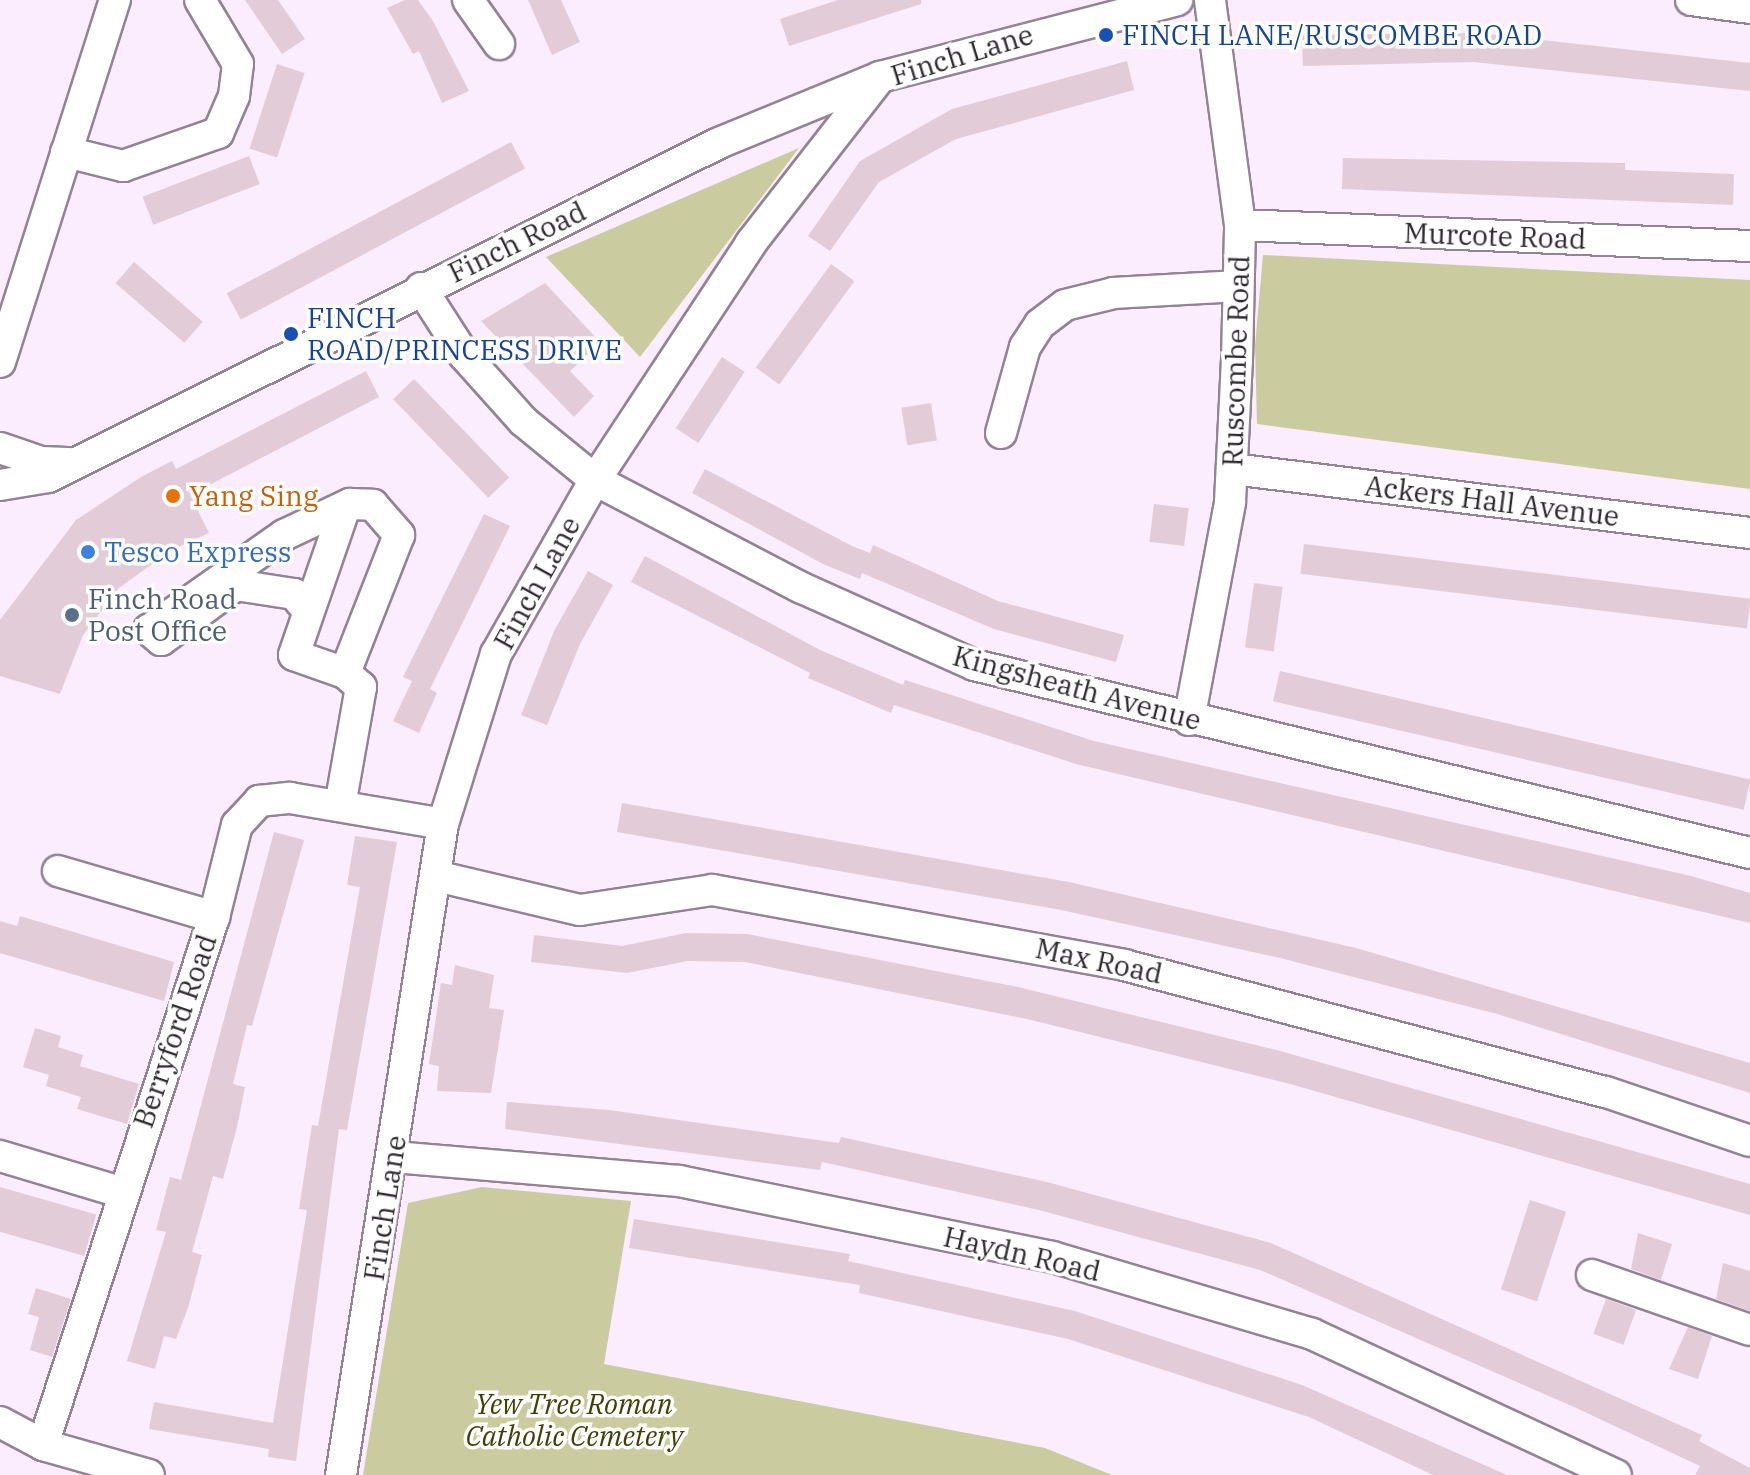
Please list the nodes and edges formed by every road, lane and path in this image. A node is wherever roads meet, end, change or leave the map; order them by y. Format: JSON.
{"nodes":[{"id":1,"x":115,"y":0,"type":"edge"},
{"id":2,"x":200,"y":0,"type":"edge"},
{"id":3,"x":468,"y":0,"type":"edge"},
{"id":4,"x":1177,"y":0,"type":"edge"},
{"id":5,"x":1210,"y":0,"type":"edge"},
{"id":6,"x":1691,"y":0,"type":"edge"},
{"id":7,"x":1750,"y":8,"type":"edge"},
{"id":8,"x":499,"y":44,"type":"dead end"},
{"id":9,"x":880,"y":77,"type":"junction"},
{"id":10,"x":66,"y":152,"type":"junction"},
{"id":11,"x":1240,"y":225,"type":"junction"},
{"id":12,"x":1750,"y":246,"type":"edge"},
{"id":13,"x":1238,"y":286,"type":"junction"},
{"id":14,"x":421,"y":288,"type":"junction"},
{"id":15,"x":0,"y":362,"type":"edge"},
{"id":16,"x":1001,"y":433,"type":"dead end"},
{"id":17,"x":0,"y":448,"type":"edge"},
{"id":18,"x":74,"y":463,"type":"junction"},
{"id":19,"x":1233,"y":469,"type":"junction"},
{"id":20,"x":595,"y":480,"type":"junction"},
{"id":21,"x":0,"y":485,"type":"edge"},
{"id":22,"x":345,"y":507,"type":"junction"},
{"id":23,"x":1750,"y":533,"type":"edge"},
{"id":24,"x":308,"y":611,"type":"junction"},
{"id":25,"x":345,"y":673,"type":"junction"},
{"id":26,"x":1189,"y":720,"type":"junction"},
{"id":27,"x":340,"y":806,"type":"junction"},
{"id":28,"x":443,"y":824,"type":"junction"},
{"id":29,"x":1750,"y":853,"type":"edge"},
{"id":30,"x":58,"y":871,"type":"dead end"},
{"id":31,"x":436,"y":876,"type":"junction"},
{"id":32,"x":214,"y":917,"type":"junction"},
{"id":33,"x":1750,"y":1141,"type":"edge"},
{"id":34,"x":0,"y":1156,"type":"edge"},
{"id":35,"x":394,"y":1157,"type":"junction"},
{"id":36,"x":120,"y":1192,"type":"junction"},
{"id":37,"x":1592,"y":1275,"type":"dead end"},
{"id":38,"x":1750,"y":1330,"type":"edge"},
{"id":39,"x":0,"y":1422,"type":"edge"},
{"id":40,"x":43,"y":1445,"type":"junction"},
{"id":41,"x":149,"y":1475,"type":"edge"},
{"id":42,"x":341,"y":1475,"type":"edge"},
{"id":43,"x":1616,"y":1475,"type":"edge"}],
"edges":[{"from":1,"to":10,"type":"street"},
{"from":2,"to":10,"type":"street"},
{"from":3,"to":8,"type":"street"},
{"from":4,"to":9,"type":"street","name":"Finch Lane"},
{"from":5,"to":11,"type":"street","name":"Ruscombe Road"},
{"from":6,"to":7,"type":"street"},
{"from":9,"to":14,"type":"street","name":"Finch Road"},
{"from":9,"to":20,"type":"street","name":"Finch Lane"},
{"from":10,"to":15,"type":"street"},
{"from":11,"to":12,"type":"street","name":"Murcote Road"},
{"from":11,"to":13,"type":"street","name":"Ruscombe Road"},
{"from":13,"to":16,"type":"street"},
{"from":13,"to":19,"type":"street","name":"Ruscombe Road"},
{"from":14,"to":18,"type":"street","name":"Finch Road"},
{"from":14,"to":20,"type":"street","name":"Kingsheath Avenue"},
{"from":17,"to":18,"type":"street"},
{"from":18,"to":21,"type":"street","name":"Finch Road"},
{"from":19,"to":23,"type":"street","name":"Ackers Hall Avenue"},
{"from":19,"to":26,"type":"street","name":"Ruscombe Road"},
{"from":20,"to":26,"type":"street","name":"Kingsheath Avenue"},
{"from":20,"to":28,"type":"street","name":"Finch Lane"},
{"from":22,"to":24,"type":"street"},
{"from":22,"to":24,"type":"street"},
{"from":22,"to":25,"type":"street"},
{"from":24,"to":25,"type":"street"},
{"from":25,"to":27,"type":"street"},
{"from":26,"to":29,"type":"street","name":"Kingsheath Avenue"},
{"from":27,"to":28,"type":"street","name":"Berryford Road"},
{"from":27,"to":32,"type":"street","name":"Berryford Road"},
{"from":28,"to":31,"type":"street","name":"Finch Lane"},
{"from":30,"to":32,"type":"street"},
{"from":31,"to":33,"type":"street","name":"Max Road"},
{"from":31,"to":35,"type":"street","name":"Finch Lane"},
{"from":32,"to":36,"type":"street","name":"Berryford Road"},
{"from":34,"to":36,"type":"street"},
{"from":35,"to":42,"type":"street","name":"Finch Lane"},
{"from":35,"to":43,"type":"street","name":"Haydn Road"},
{"from":36,"to":40,"type":"street","name":"Berryford Road"},
{"from":37,"to":38,"type":"street"},
{"from":39,"to":40,"type":"street"},
{"from":40,"to":41,"type":"street"}]}
